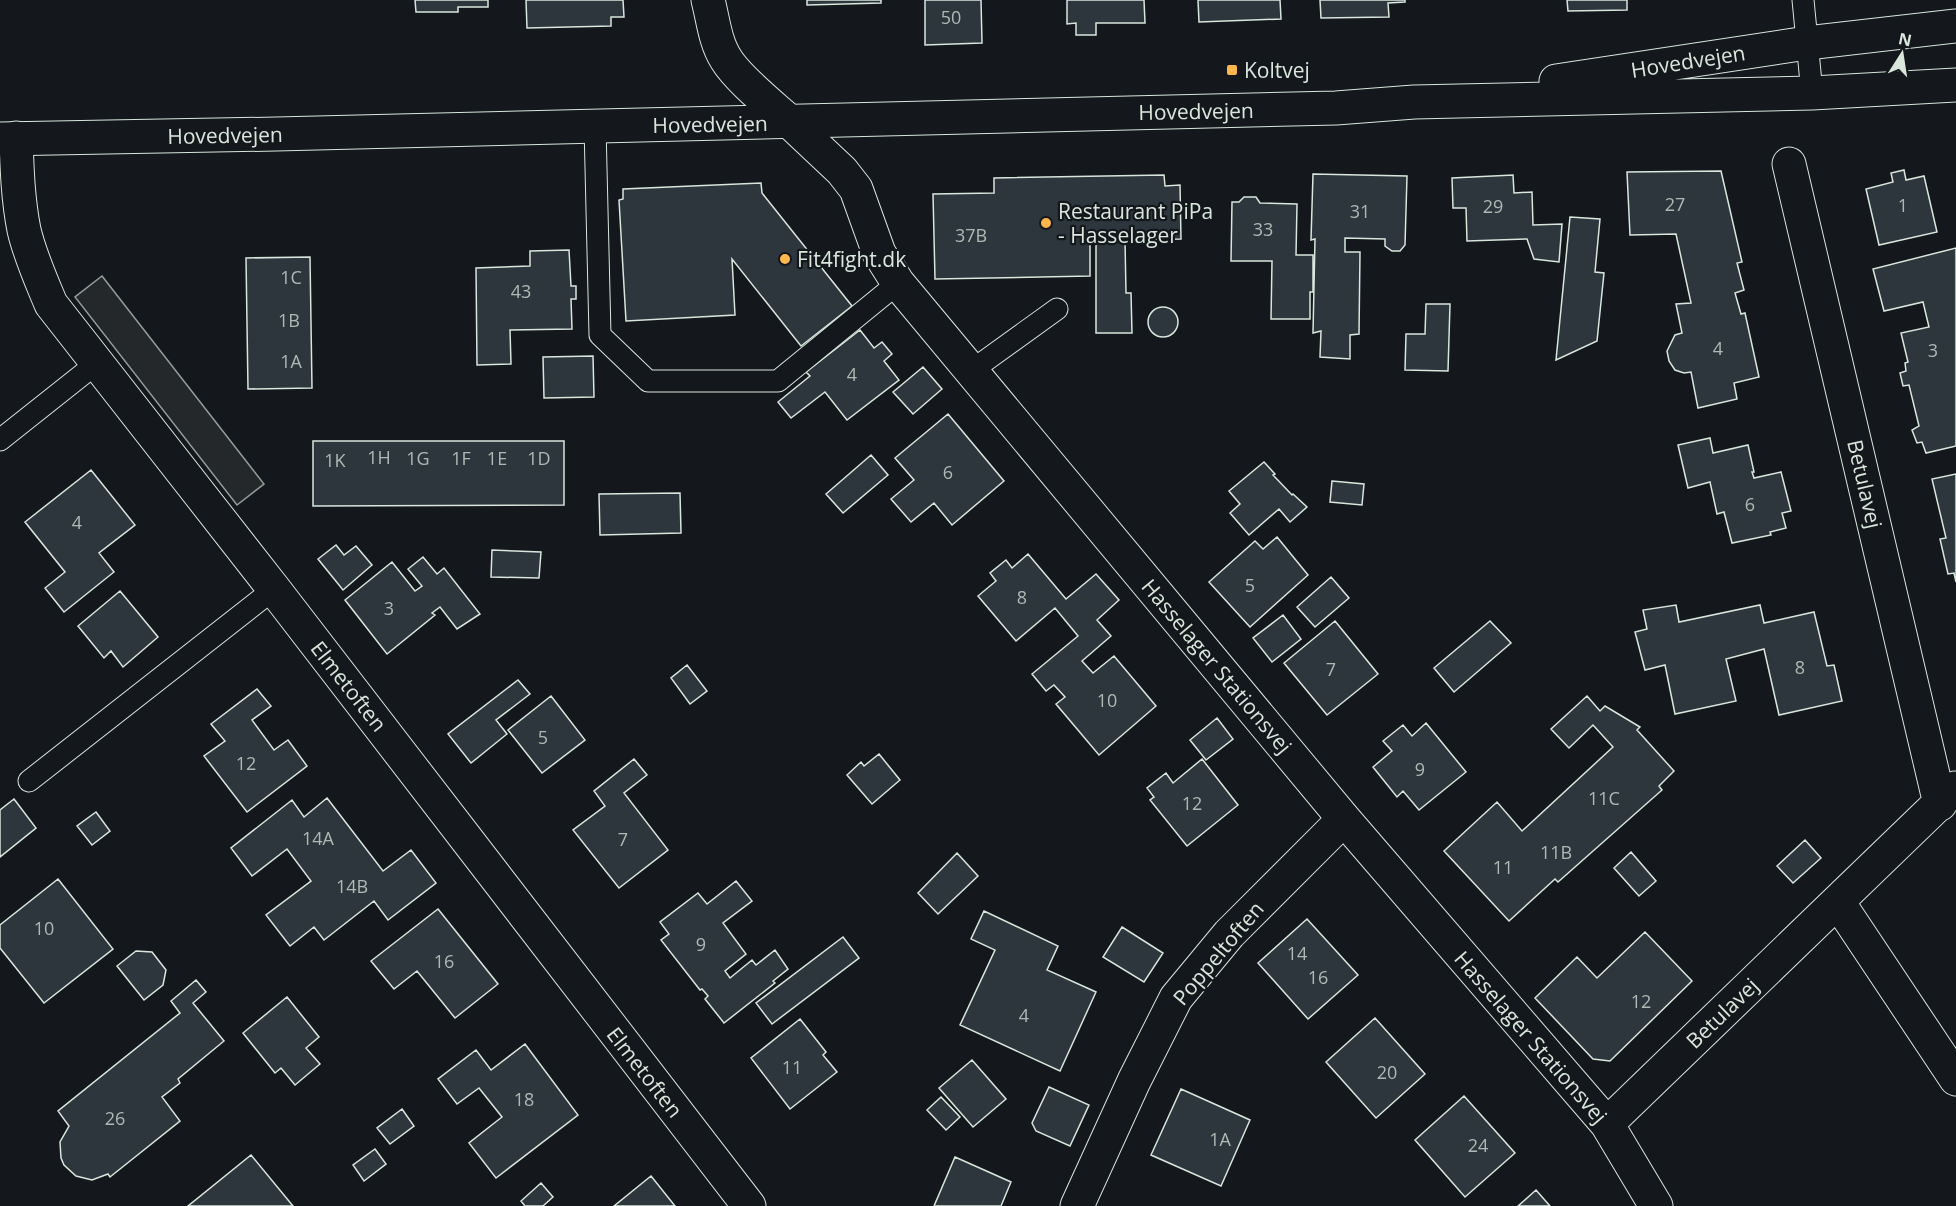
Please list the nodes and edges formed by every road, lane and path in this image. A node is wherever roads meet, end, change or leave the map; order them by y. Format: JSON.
{"nodes":[{"id":1,"x":708,"y":0,"type":"edge"},
{"id":2,"x":1803,"y":0,"type":"edge"},
{"id":3,"x":1956,"y":26,"type":"edge"},
{"id":4,"x":1807,"y":43,"type":"junction"},
{"id":5,"x":1956,"y":85,"type":"edge"},
{"id":6,"x":1812,"y":93,"type":"junction"},
{"id":7,"x":1420,"y":102,"type":"junction"},
{"id":8,"x":789,"y":122,"type":"junction"},
{"id":9,"x":595,"y":126,"type":"junction"},
{"id":10,"x":8,"y":139,"type":"edge"},
{"id":11,"x":1790,"y":164,"type":"dead end"},
{"id":12,"x":898,"y":283,"type":"junction"},
{"id":13,"x":1057,"y":309,"type":"dead end"},
{"id":14,"x":97,"y":363,"type":"junction"},
{"id":15,"x":971,"y":371,"type":"junction"},
{"id":16,"x":0,"y":440,"type":"edge"},
{"id":17,"x":274,"y":589,"type":"junction"},
{"id":18,"x":28,"y":781,"type":"dead end"},
{"id":19,"x":1948,"y":795,"type":"edge"},
{"id":20,"x":1344,"y":819,"type":"junction"},
{"id":21,"x":1838,"y":902,"type":"junction"},
{"id":22,"x":1956,"y":1079,"type":"edge"},
{"id":23,"x":1607,"y":1124,"type":"junction"},
{"id":24,"x":749,"y":1206,"type":"edge"},
{"id":25,"x":1077,"y":1206,"type":"edge"},
{"id":26,"x":1656,"y":1206,"type":"edge"}],
"edges":[{"from":1,"to":8,"type":"street"},
{"from":2,"to":4,"type":"lane"},
{"from":3,"to":4,"type":"street","name":"Hovedvejen"},
{"from":4,"to":6,"type":"lane"},
{"from":4,"to":7,"type":"street","name":"Hovedvejen"},
{"from":5,"to":6,"type":"street","name":"Hovedvejen"},
{"from":6,"to":7,"type":"street","name":"Hovedvejen"},
{"from":7,"to":8,"type":"street","name":"Hovedvejen"},
{"from":8,"to":9,"type":"street","name":"Hovedvejen"},
{"from":8,"to":12,"type":"street","name":"Hasselager Stationsvej"},
{"from":9,"to":10,"type":"street","name":"Hovedvejen"},
{"from":9,"to":12,"type":"lane"},
{"from":10,"to":14,"type":"street","name":"Elmetoften"},
{"from":11,"to":19,"type":"street","name":"Betulavej"},
{"from":12,"to":15,"type":"street","name":"Hasselager Stationsvej"},
{"from":13,"to":15,"type":"lane"},
{"from":14,"to":16,"type":"lane"},
{"from":14,"to":17,"type":"street","name":"Elmetoften"},
{"from":15,"to":20,"type":"street","name":"Hasselager Stationsvej"},
{"from":17,"to":18,"type":"lane"},
{"from":17,"to":24,"type":"street","name":"Elmetoften"},
{"from":19,"to":21,"type":"street","name":"Betulavej"},
{"from":20,"to":23,"type":"street","name":"Hasselager Stationsvej"},
{"from":20,"to":25,"type":"street","name":"Poppeltoften"},
{"from":21,"to":22,"type":"street"},
{"from":21,"to":23,"type":"street","name":"Betulavej"},
{"from":23,"to":26,"type":"street","name":"Hasselager Stationsvej"}]}
